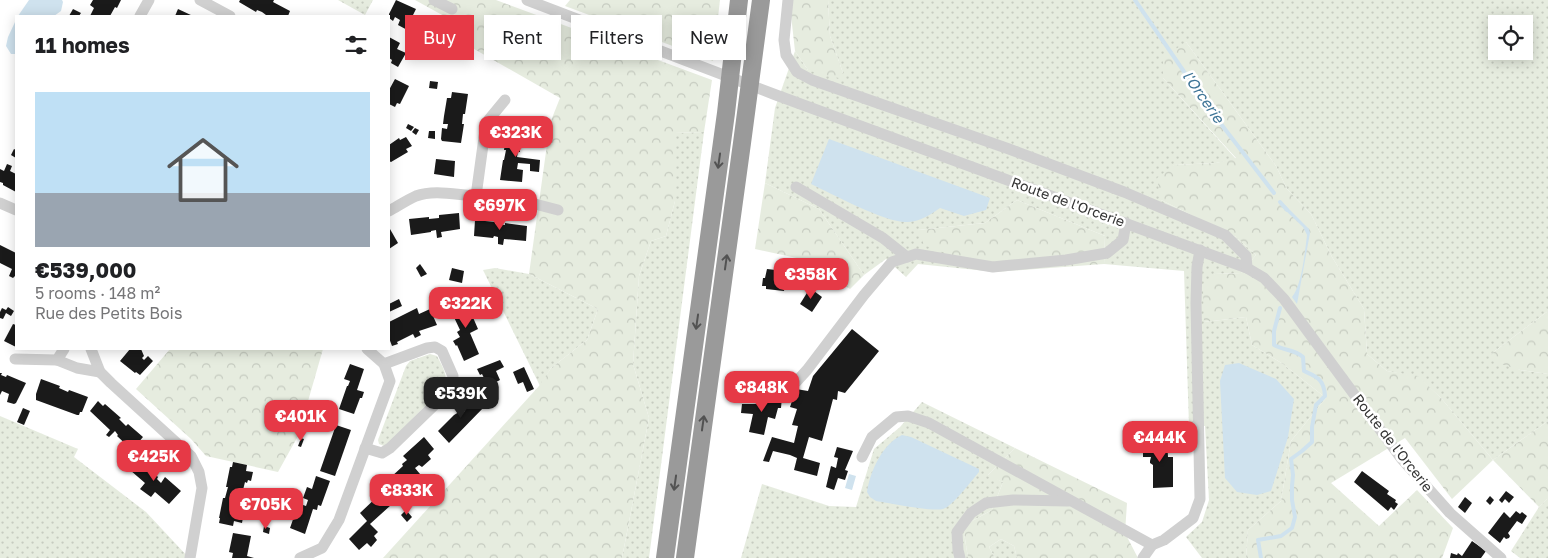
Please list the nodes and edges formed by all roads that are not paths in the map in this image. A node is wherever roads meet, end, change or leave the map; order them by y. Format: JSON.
{"nodes":[{"id":1,"x":149,"y":0,"type":"edge"},
{"id":2,"x":200,"y":0,"type":"edge"},
{"id":3,"x":434,"y":0,"type":"edge"},
{"id":4,"x":527,"y":0,"type":"edge"},
{"id":5,"x":739,"y":0,"type":"edge"},
{"id":6,"x":760,"y":0,"type":"edge"},
{"id":7,"x":788,"y":0,"type":"edge"},
{"id":8,"x":452,"y":10,"type":"dead end"},
{"id":9,"x":141,"y":15,"type":"edge"},
{"id":10,"x":228,"y":15,"type":"edge"},
{"id":11,"x":504,"y":100,"type":"dead end"},
{"id":12,"x":796,"y":187,"type":"dead end"},
{"id":13,"x":476,"y":196,"type":"junction"},
{"id":14,"x":0,"y":203,"type":"edge"},
{"id":15,"x":15,"y":210,"type":"edge"},
{"id":16,"x":558,"y":210,"type":"dead end"},
{"id":17,"x":390,"y":211,"type":"edge"},
{"id":18,"x":1126,"y":223,"type":"junction"},
{"id":19,"x":1200,"y":250,"type":"junction"},
{"id":20,"x":906,"y":257,"type":"junction"},
{"id":21,"x":1247,"y":268,"type":"junction"},
{"id":22,"x":63,"y":350,"type":"edge"},
{"id":23,"x":91,"y":350,"type":"edge"},
{"id":24,"x":368,"y":350,"type":"edge"},
{"id":25,"x":15,"y":359,"type":"dead end"},
{"id":26,"x":57,"y":360,"type":"junction"},
{"id":27,"x":384,"y":364,"type":"junction"},
{"id":28,"x":100,"y":372,"type":"junction"},
{"id":29,"x":776,"y":389,"type":"dead end"},
{"id":30,"x":365,"y":448,"type":"junction"},
{"id":31,"x":862,"y":456,"type":"dead end"},
{"id":32,"x":1072,"y":502,"type":"junction"},
{"id":33,"x":1152,"y":545,"type":"junction"},
{"id":34,"x":190,"y":558,"type":"edge"},
{"id":35,"x":300,"y":558,"type":"edge"},
{"id":36,"x":665,"y":558,"type":"edge"},
{"id":37,"x":685,"y":558,"type":"edge"},
{"id":38,"x":960,"y":558,"type":"edge"},
{"id":39,"x":1143,"y":558,"type":"edge"},
{"id":40,"x":1501,"y":558,"type":"edge"}],
"edges":[{"from":1,"to":9,"type":"street"},
{"from":2,"to":10,"type":"street"},
{"from":3,"to":8,"type":"street"},
{"from":4,"to":18,"type":"street","name":"Route de l'Orcerie"},
{"from":5,"to":36,"type":"highway","one_way":true},
{"from":37,"to":6,"type":"highway","one_way":true},
{"from":7,"to":21,"type":"street"},
{"from":11,"to":13,"type":"street"},
{"from":12,"to":20,"type":"street"},
{"from":13,"to":16,"type":"street"},
{"from":13,"to":17,"type":"street"},
{"from":14,"to":15,"type":"street"},
{"from":18,"to":19,"type":"street","name":"Route de l'Orcerie"},
{"from":18,"to":20,"type":"street"},
{"from":19,"to":21,"type":"street","name":"Route de l'Orcerie"},
{"from":19,"to":33,"type":"street"},
{"from":20,"to":29,"type":"street"},
{"from":21,"to":40,"type":"street","name":"Route de l'Orcerie"},
{"from":22,"to":26,"type":"street"},
{"from":23,"to":28,"type":"street"},
{"from":24,"to":27,"type":"street"},
{"from":25,"to":26,"type":"street"},
{"from":26,"to":28,"type":"street"},
{"from":27,"to":30,"type":"street"},
{"from":27,"to":30,"type":"street"},
{"from":28,"to":34,"type":"street"},
{"from":30,"to":35,"type":"street"},
{"from":31,"to":32,"type":"street"},
{"from":32,"to":33,"type":"street"},
{"from":32,"to":38,"type":"street"},
{"from":33,"to":39,"type":"street"}]}
